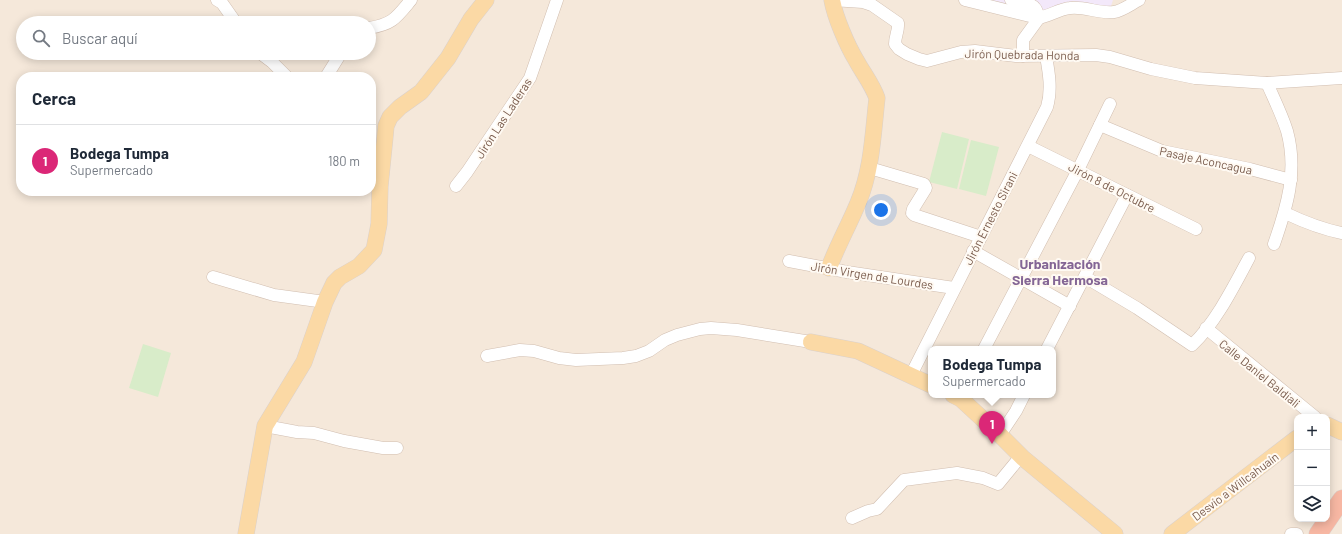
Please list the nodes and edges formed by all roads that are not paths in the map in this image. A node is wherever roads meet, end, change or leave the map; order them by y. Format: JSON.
{"nodes":[{"id":1,"x":217,"y":0,"type":"edge"},
{"id":2,"x":411,"y":0,"type":"edge"},
{"id":3,"x":486,"y":0,"type":"edge"},
{"id":4,"x":557,"y":0,"type":"edge"},
{"id":5,"x":832,"y":0,"type":"edge"},
{"id":6,"x":965,"y":0,"type":"edge"},
{"id":7,"x":1011,"y":0,"type":"edge"},
{"id":8,"x":1139,"y":0,"type":"edge"},
{"id":9,"x":231,"y":16,"type":"edge"},
{"id":10,"x":1039,"y":18,"type":"junction"},
{"id":11,"x":376,"y":26,"type":"edge"},
{"id":12,"x":1023,"y":56,"type":"junction"},
{"id":13,"x":1046,"y":56,"type":"junction"},
{"id":14,"x":269,"y":60,"type":"edge"},
{"id":15,"x":337,"y":60,"type":"edge"},
{"id":16,"x":282,"y":72,"type":"edge"},
{"id":17,"x":329,"y":72,"type":"edge"},
{"id":18,"x":1342,"y":78,"type":"edge"},
{"id":19,"x":1267,"y":83,"type":"junction"},
{"id":20,"x":1110,"y":104,"type":"dead end"},
{"id":21,"x":1100,"y":125,"type":"junction"},
{"id":22,"x":1028,"y":146,"type":"junction"},
{"id":23,"x":870,"y":163,"type":"junction"},
{"id":24,"x":1078,"y":170,"type":"junction"},
{"id":25,"x":1291,"y":180,"type":"junction"},
{"id":26,"x":456,"y":186,"type":"dead end"},
{"id":27,"x":1128,"y":195,"type":"junction"},
{"id":28,"x":1285,"y":213,"type":"junction"},
{"id":29,"x":1196,"y":228,"type":"dead end"},
{"id":30,"x":1342,"y":233,"type":"edge"},
{"id":31,"x":981,"y":236,"type":"junction"},
{"id":32,"x":1274,"y":244,"type":"dead end"},
{"id":33,"x":973,"y":251,"type":"junction"},
{"id":34,"x":1249,"y":258,"type":"dead end"},
{"id":35,"x":789,"y":261,"type":"dead end"},
{"id":36,"x":829,"y":268,"type":"junction"},
{"id":37,"x":213,"y":277,"type":"dead end"},
{"id":38,"x":1085,"y":277,"type":"junction"},
{"id":39,"x":1021,"y":278,"type":"junction"},
{"id":40,"x":954,"y":288,"type":"junction"},
{"id":41,"x":325,"y":302,"type":"junction"},
{"id":42,"x":1070,"y":306,"type":"junction"},
{"id":43,"x":1206,"y":328,"type":"junction"},
{"id":44,"x":811,"y":342,"type":"joint"},
{"id":45,"x":986,"y":346,"type":"edge"},
{"id":46,"x":1049,"y":346,"type":"edge"},
{"id":47,"x":487,"y":356,"type":"dead end"},
{"id":48,"x":910,"y":375,"type":"junction"},
{"id":49,"x":928,"y":384,"type":"edge"},
{"id":50,"x":960,"y":398,"type":"edge"},
{"id":51,"x":1022,"y":398,"type":"edge"},
{"id":52,"x":1311,"y":414,"type":"edge"},
{"id":53,"x":265,"y":426,"type":"junction"},
{"id":54,"x":1330,"y":426,"type":"edge"},
{"id":55,"x":1342,"y":432,"type":"edge"},
{"id":56,"x":1000,"y":435,"type":"junction"},
{"id":57,"x":1294,"y":440,"type":"edge"},
{"id":58,"x":397,"y":448,"type":"dead end"},
{"id":59,"x":1021,"y":456,"type":"junction"},
{"id":60,"x":1342,"y":499,"type":"edge"},
{"id":61,"x":852,"y":518,"type":"dead end"},
{"id":62,"x":246,"y":534,"type":"edge"},
{"id":63,"x":1115,"y":534,"type":"edge"},
{"id":64,"x":1172,"y":534,"type":"edge"},
{"id":65,"x":1291,"y":534,"type":"edge"},
{"id":66,"x":1297,"y":534,"type":"edge"},
{"id":67,"x":1318,"y":534,"type":"edge"}],
"edges":[{"from":1,"to":9,"type":"street"},
{"from":2,"to":11,"type":"street"},
{"from":3,"to":41,"type":"main road"},
{"from":4,"to":26,"type":"street","name":"Jirón Las Laderas"},
{"from":5,"to":12,"type":"street","name":"Jirón Quebrada Honda"},
{"from":5,"to":23,"type":"main road"},
{"from":6,"to":10,"type":"street"},
{"from":7,"to":10,"type":"street"},
{"from":8,"to":10,"type":"street"},
{"from":10,"to":12,"type":"street"},
{"from":12,"to":13,"type":"street","name":"Jirón Quebrada Honda"},
{"from":13,"to":19,"type":"street","name":"Jirón Quebrada Honda"},
{"from":13,"to":22,"type":"street","name":"Jirón Ernesto Sirani"},
{"from":14,"to":16,"type":"street"},
{"from":15,"to":17,"type":"street"},
{"from":18,"to":19,"type":"street","name":"Jirón Quebrada Honda"},
{"from":19,"to":25,"type":"street"},
{"from":20,"to":21,"type":"street"},
{"from":21,"to":24,"type":"street"},
{"from":21,"to":25,"type":"street","name":"Pasaje Aconcagua"},
{"from":22,"to":24,"type":"street","name":"Jirón 8 de Octubre"},
{"from":22,"to":31,"type":"street","name":"Jirón Ernesto Sirani"},
{"from":23,"to":31,"type":"street"},
{"from":23,"to":36,"type":"main road"},
{"from":24,"to":27,"type":"street","name":"Jirón 8 de Octubre"},
{"from":24,"to":39,"type":"street"},
{"from":25,"to":28,"type":"street"},
{"from":27,"to":29,"type":"street","name":"Jirón 8 de Octubre"},
{"from":27,"to":38,"type":"street"},
{"from":28,"to":30,"type":"street"},
{"from":28,"to":32,"type":"street"},
{"from":31,"to":33,"type":"street","name":"Jirón Ernesto Sirani"},
{"from":33,"to":39,"type":"street"},
{"from":33,"to":40,"type":"street","name":"Jirón Ernesto Sirani"},
{"from":34,"to":43,"type":"street"},
{"from":35,"to":36,"type":"street","name":"Jirón Virgen de Lourdes"},
{"from":36,"to":40,"type":"street","name":"Jirón Virgen de Lourdes"},
{"from":37,"to":41,"type":"street"},
{"from":38,"to":42,"type":"street"},
{"from":38,"to":43,"type":"street"},
{"from":39,"to":42,"type":"street"},
{"from":39,"to":45,"type":"street"},
{"from":40,"to":48,"type":"street","name":"Jirón Ernesto Sirani"},
{"from":41,"to":53,"type":"main road"},
{"from":42,"to":46,"type":"street"},
{"from":43,"to":52,"type":"street","name":"Calle Daniel Baldiali"},
{"from":44,"to":47,"type":"street"},
{"from":44,"to":48,"type":"main road"},
{"from":48,"to":49,"type":"main road"},
{"from":50,"to":56,"type":"main road"},
{"from":51,"to":56,"type":"street"},
{"from":53,"to":58,"type":"street"},
{"from":53,"to":62,"type":"main road"},
{"from":54,"to":55,"type":"main road"},
{"from":56,"to":59,"type":"main road"},
{"from":57,"to":64,"type":"main road","name":"Desvío a Willcahuaín"},
{"from":59,"to":61,"type":"street"},
{"from":59,"to":63,"type":"main road"},
{"from":60,"to":67,"type":"highway"},
{"from":65,"to":66,"type":"street"}]}
